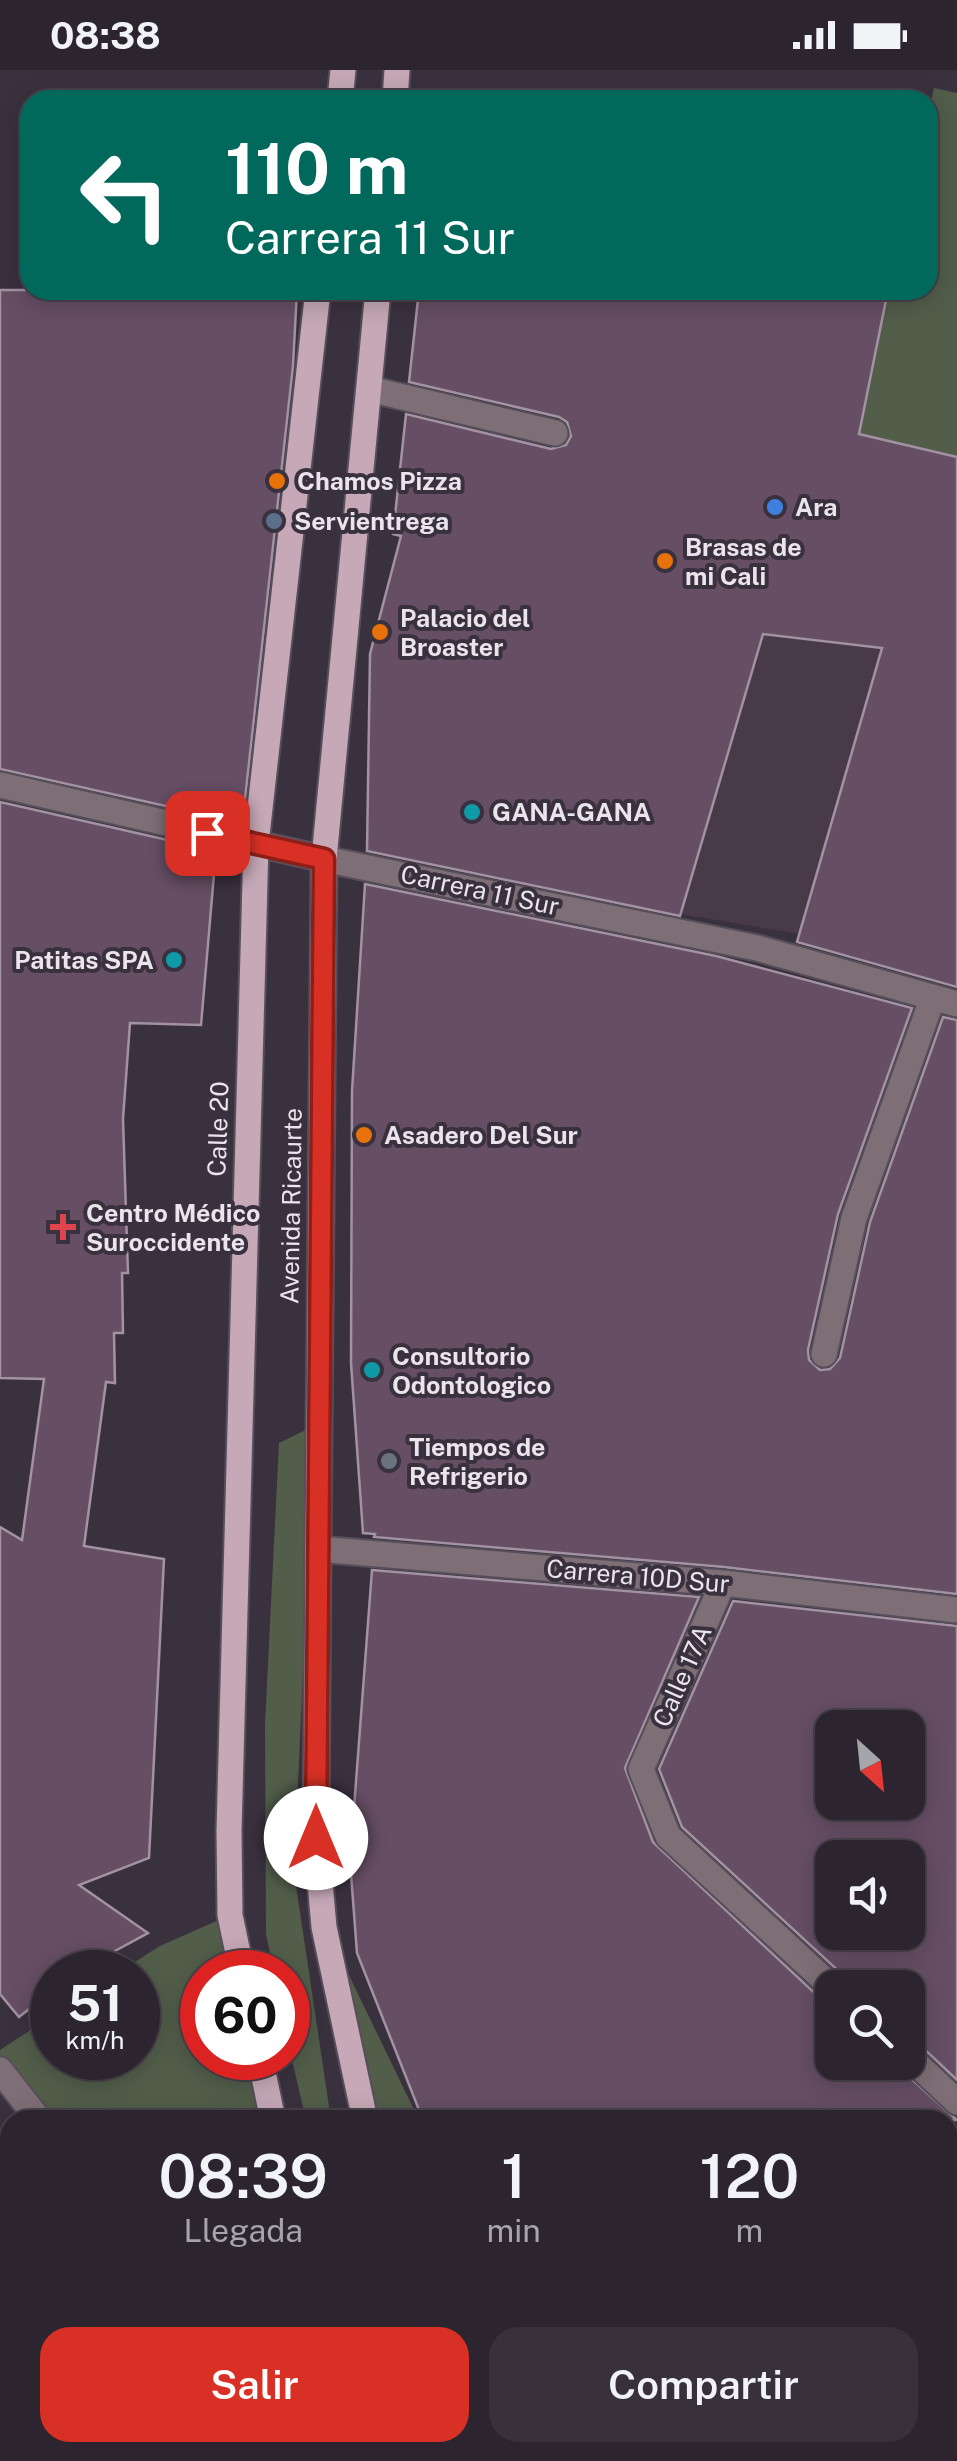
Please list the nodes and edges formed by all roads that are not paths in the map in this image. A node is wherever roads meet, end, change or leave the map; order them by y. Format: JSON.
{"nodes":[{"id":1,"x":317,"y":300,"type":"edge"},
{"id":2,"x":377,"y":300,"type":"edge"},
{"id":3,"x":369,"y":389,"type":"junction"},
{"id":4,"x":555,"y":433,"type":"dead end"},
{"id":5,"x":0,"y":785,"type":"edge"},
{"id":6,"x":256,"y":844,"type":"junction"},
{"id":7,"x":324,"y":859,"type":"junction"},
{"id":8,"x":945,"y":1000,"type":"edge"},
{"id":9,"x":824,"y":1354,"type":"dead end"},
{"id":10,"x":318,"y":1549,"type":"junction"},
{"id":11,"x":724,"y":1583,"type":"junction"},
{"id":12,"x":957,"y":1610,"type":"edge"},
{"id":13,"x":237,"y":1950,"type":"edge"},
{"id":14,"x":815,"y":1972,"type":"edge"},
{"id":15,"x":0,"y":2070,"type":"edge"},
{"id":16,"x":925,"y":2072,"type":"edge"},
{"id":17,"x":265,"y":2080,"type":"edge"},
{"id":18,"x":957,"y":2102,"type":"edge"},
{"id":19,"x":31,"y":2110,"type":"edge"},
{"id":20,"x":272,"y":2110,"type":"edge"},
{"id":21,"x":363,"y":2110,"type":"edge"}],
"edges":[{"from":1,"to":6,"type":"main road","name":"Calle 20"},
{"from":2,"to":3,"type":"main road","name":"Avenida Ricaurte"},
{"from":3,"to":4,"type":"street"},
{"from":3,"to":7,"type":"main road","name":"Avenida Ricaurte"},
{"from":5,"to":6,"type":"street","name":"Carrera 11 Sur"},
{"from":6,"to":7,"type":"street","name":"Carrera 11 Sur"},
{"from":6,"to":13,"type":"main road","name":"Calle 20"},
{"from":7,"to":8,"type":"street","name":"Carrera 11 Sur"},
{"from":7,"to":10,"type":"main road","name":"Avenida Ricaurte"},
{"from":8,"to":9,"type":"street"},
{"from":10,"to":11,"type":"street","name":"Carrera 10D Sur"},
{"from":10,"to":21,"type":"main road","name":"Avenida Ricaurte"},
{"from":11,"to":12,"type":"street","name":"Carrera 10D Sur"},
{"from":11,"to":14,"type":"street","name":"Calle 17A"},
{"from":15,"to":19,"type":"street"},
{"from":16,"to":18,"type":"street"},
{"from":17,"to":20,"type":"main road"}]}
